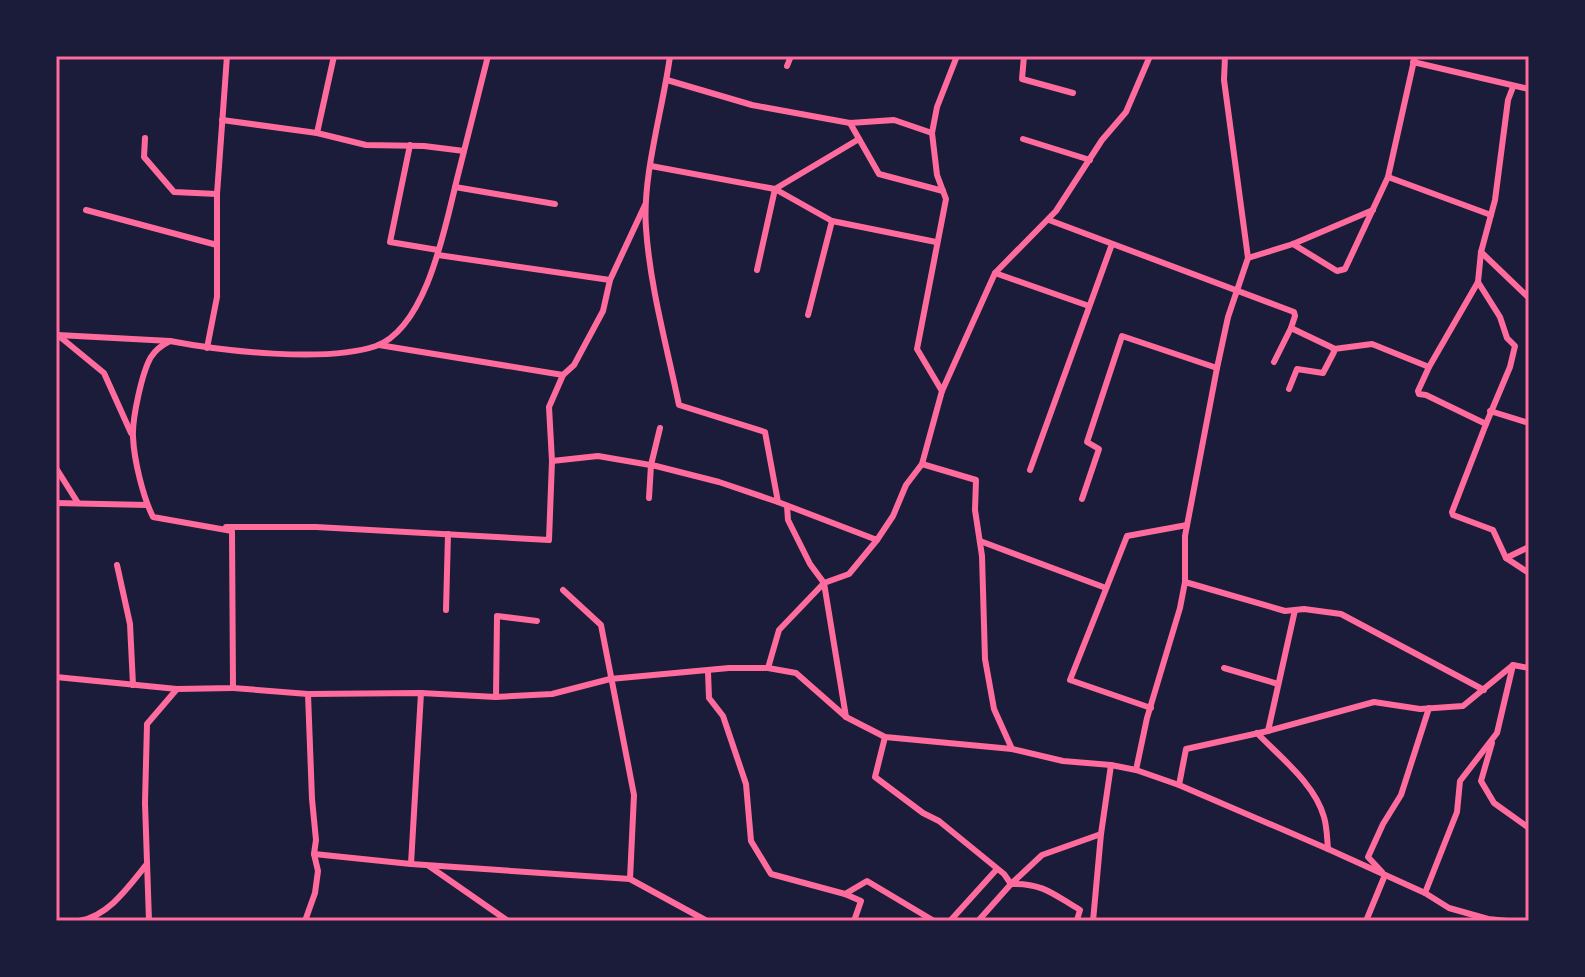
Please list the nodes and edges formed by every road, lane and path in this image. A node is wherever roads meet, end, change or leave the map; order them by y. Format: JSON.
{"nodes":[{"id":1,"x":227,"y":56,"type":"edge"},
{"id":2,"x":334,"y":56,"type":"edge"},
{"id":3,"x":488,"y":56,"type":"edge"},
{"id":4,"x":670,"y":56,"type":"edge"},
{"id":5,"x":791,"y":56,"type":"edge"},
{"id":6,"x":957,"y":56,"type":"edge"},
{"id":7,"x":1024,"y":56,"type":"edge"},
{"id":8,"x":1150,"y":56,"type":"edge"},
{"id":9,"x":1225,"y":56,"type":"edge"},
{"id":10,"x":1414,"y":59,"type":"edge"},
{"id":11,"x":787,"y":66,"type":"dead end"},
{"id":12,"x":667,"y":80,"type":"junction"},
{"id":13,"x":1513,"y":87,"type":"junction"},
{"id":14,"x":1529,"y":89,"type":"edge"},
{"id":15,"x":1073,"y":93,"type":"dead end"},
{"id":16,"x":222,"y":120,"type":"junction"},
{"id":17,"x":850,"y":123,"type":"junction"},
{"id":18,"x":317,"y":133,"type":"junction"},
{"id":19,"x":932,"y":133,"type":"junction"},
{"id":20,"x":145,"y":138,"type":"dead end"},
{"id":21,"x":859,"y":139,"type":"junction"},
{"id":22,"x":1023,"y":139,"type":"dead end"},
{"id":23,"x":410,"y":145,"type":"junction"},
{"id":24,"x":464,"y":151,"type":"junction"},
{"id":25,"x":1090,"y":160,"type":"junction"},
{"id":26,"x":651,"y":166,"type":"junction"},
{"id":27,"x":1388,"y":177,"type":"junction"},
{"id":28,"x":455,"y":187,"type":"junction"},
{"id":29,"x":775,"y":189,"type":"junction"},
{"id":30,"x":943,"y":191,"type":"junction"},
{"id":31,"x":217,"y":194,"type":"junction"},
{"id":32,"x":648,"y":201,"type":"junction"},
{"id":33,"x":555,"y":204,"type":"dead end"},
{"id":34,"x":86,"y":210,"type":"dead end"},
{"id":35,"x":1373,"y":210,"type":"junction"},
{"id":36,"x":1491,"y":215,"type":"junction"},
{"id":37,"x":1049,"y":220,"type":"junction"},
{"id":38,"x":832,"y":221,"type":"junction"},
{"id":39,"x":936,"y":242,"type":"junction"},
{"id":40,"x":1112,"y":244,"type":"junction"},
{"id":41,"x":1293,"y":244,"type":"junction"},
{"id":42,"x":217,"y":245,"type":"junction"},
{"id":43,"x":1481,"y":252,"type":"junction"},
{"id":44,"x":438,"y":253,"type":"junction"},
{"id":45,"x":1248,"y":258,"type":"junction"},
{"id":46,"x":757,"y":270,"type":"dead end"},
{"id":47,"x":995,"y":273,"type":"junction"},
{"id":48,"x":610,"y":280,"type":"junction"},
{"id":49,"x":1478,"y":282,"type":"junction"},
{"id":50,"x":1237,"y":292,"type":"junction"},
{"id":51,"x":1529,"y":298,"type":"edge"},
{"id":52,"x":1089,"y":306,"type":"junction"},
{"id":53,"x":808,"y":315,"type":"dead end"},
{"id":54,"x":1291,"y":328,"type":"junction"},
{"id":55,"x":58,"y":336,"type":"edge"},
{"id":56,"x":170,"y":341,"type":"junction"},
{"id":57,"x":379,"y":345,"type":"junction"},
{"id":58,"x":207,"y":348,"type":"junction"},
{"id":59,"x":1334,"y":349,"type":"junction"},
{"id":60,"x":1274,"y":362,"type":"dead end"},
{"id":61,"x":1429,"y":367,"type":"junction"},
{"id":62,"x":1217,"y":368,"type":"junction"},
{"id":63,"x":563,"y":375,"type":"junction"},
{"id":64,"x":1289,"y":389,"type":"dead end"},
{"id":65,"x":942,"y":391,"type":"junction"},
{"id":66,"x":1490,"y":411,"type":"junction"},
{"id":67,"x":1529,"y":423,"type":"edge"},
{"id":68,"x":1486,"y":424,"type":"junction"},
{"id":69,"x":660,"y":428,"type":"dead end"},
{"id":70,"x":133,"y":437,"type":"junction"},
{"id":71,"x":552,"y":461,"type":"junction"},
{"id":72,"x":922,"y":464,"type":"junction"},
{"id":73,"x":651,"y":465,"type":"junction"},
{"id":74,"x":56,"y":468,"type":"edge"},
{"id":75,"x":1030,"y":470,"type":"dead end"},
{"id":76,"x":649,"y":498,"type":"dead end"},
{"id":77,"x":1082,"y":499,"type":"dead end"},
{"id":78,"x":778,"y":502,"type":"junction"},
{"id":79,"x":56,"y":503,"type":"edge"},
{"id":80,"x":78,"y":503,"type":"junction"},
{"id":81,"x":147,"y":505,"type":"junction"},
{"id":82,"x":787,"y":506,"type":"junction"},
{"id":83,"x":1187,"y":525,"type":"junction"},
{"id":84,"x":211,"y":527,"type":"junction"},
{"id":85,"x":448,"y":534,"type":"junction"},
{"id":86,"x":877,"y":540,"type":"junction"},
{"id":87,"x":980,"y":541,"type":"junction"},
{"id":88,"x":1529,"y":547,"type":"edge"},
{"id":89,"x":1506,"y":558,"type":"junction"},
{"id":90,"x":117,"y":565,"type":"dead end"},
{"id":91,"x":1529,"y":573,"type":"edge"},
{"id":92,"x":1185,"y":582,"type":"junction"},
{"id":93,"x":824,"y":583,"type":"junction"},
{"id":94,"x":1106,"y":588,"type":"junction"},
{"id":95,"x":563,"y":590,"type":"dead end"},
{"id":96,"x":446,"y":610,"type":"dead end"},
{"id":97,"x":1295,"y":610,"type":"junction"},
{"id":98,"x":537,"y":621,"type":"dead end"},
{"id":99,"x":1513,"y":665,"type":"junction"},
{"id":100,"x":768,"y":668,"type":"junction"},
{"id":101,"x":1224,"y":668,"type":"dead end"},
{"id":102,"x":1529,"y":668,"type":"edge"},
{"id":103,"x":708,"y":672,"type":"junction"},
{"id":104,"x":56,"y":677,"type":"edge"},
{"id":105,"x":610,"y":679,"type":"junction"},
{"id":106,"x":1278,"y":684,"type":"junction"},
{"id":107,"x":133,"y":685,"type":"junction"},
{"id":108,"x":233,"y":688,"type":"junction"},
{"id":109,"x":177,"y":689,"type":"junction"},
{"id":110,"x":1484,"y":690,"type":"junction"},
{"id":111,"x":421,"y":693,"type":"junction"},
{"id":112,"x":308,"y":694,"type":"junction"},
{"id":113,"x":496,"y":697,"type":"junction"},
{"id":114,"x":1151,"y":708,"type":"junction"},
{"id":115,"x":1429,"y":708,"type":"junction"},
{"id":116,"x":846,"y":717,"type":"junction"},
{"id":117,"x":1268,"y":731,"type":"junction"},
{"id":118,"x":1257,"y":733,"type":"junction"},
{"id":119,"x":885,"y":737,"type":"junction"},
{"id":120,"x":1493,"y":737,"type":"junction"},
{"id":121,"x":1012,"y":749,"type":"junction"},
{"id":122,"x":1111,"y":765,"type":"junction"},
{"id":123,"x":1136,"y":770,"type":"junction"},
{"id":124,"x":1179,"y":785,"type":"junction"},
{"id":125,"x":1529,"y":828,"type":"edge"},
{"id":126,"x":1101,"y":834,"type":"junction"},
{"id":127,"x":1328,"y":849,"type":"junction"},
{"id":128,"x":314,"y":854,"type":"junction"},
{"id":129,"x":147,"y":864,"type":"junction"},
{"id":130,"x":411,"y":864,"type":"junction"},
{"id":131,"x":429,"y":865,"type":"junction"},
{"id":132,"x":997,"y":869,"type":"junction"},
{"id":133,"x":1385,"y":875,"type":"junction"},
{"id":134,"x":630,"y":879,"type":"junction"},
{"id":135,"x":1011,"y":884,"type":"junction"},
{"id":136,"x":1425,"y":893,"type":"junction"},
{"id":137,"x":845,"y":894,"type":"junction"},
{"id":138,"x":79,"y":921,"type":"edge"},
{"id":139,"x":149,"y":921,"type":"edge"},
{"id":140,"x":305,"y":921,"type":"edge"},
{"id":141,"x":508,"y":921,"type":"edge"},
{"id":142,"x":707,"y":921,"type":"edge"},
{"id":143,"x":854,"y":921,"type":"edge"},
{"id":144,"x":934,"y":921,"type":"edge"},
{"id":145,"x":950,"y":921,"type":"edge"},
{"id":146,"x":978,"y":921,"type":"edge"},
{"id":147,"x":1077,"y":921,"type":"edge"},
{"id":148,"x":1093,"y":921,"type":"edge"},
{"id":149,"x":1366,"y":921,"type":"edge"},
{"id":150,"x":1508,"y":921,"type":"edge"}],
"edges":[{"from":1,"to":16,"type":"street"},
{"from":2,"to":18,"type":"street"},
{"from":3,"to":24,"type":"street"},
{"from":4,"to":12,"type":"street"},
{"from":5,"to":11,"type":"street"},
{"from":6,"to":19,"type":"street"},
{"from":7,"to":15,"type":"street"},
{"from":8,"to":25,"type":"street"},
{"from":9,"to":45,"type":"street"},
{"from":10,"to":13,"type":"street"},
{"from":10,"to":27,"type":"street"},
{"from":12,"to":17,"type":"street"},
{"from":12,"to":26,"type":"street"},
{"from":13,"to":14,"type":"street"},
{"from":13,"to":36,"type":"street"},
{"from":16,"to":18,"type":"street"},
{"from":16,"to":31,"type":"street"},
{"from":17,"to":19,"type":"street"},
{"from":17,"to":21,"type":"street"},
{"from":18,"to":23,"type":"street"},
{"from":19,"to":30,"type":"street"},
{"from":20,"to":31,"type":"street"},
{"from":21,"to":29,"type":"street"},
{"from":21,"to":30,"type":"street"},
{"from":22,"to":25,"type":"street"},
{"from":23,"to":24,"type":"street"},
{"from":23,"to":44,"type":"street"},
{"from":24,"to":28,"type":"street"},
{"from":25,"to":37,"type":"street"},
{"from":26,"to":29,"type":"street"},
{"from":26,"to":32,"type":"street"},
{"from":27,"to":35,"type":"street"},
{"from":27,"to":36,"type":"street"},
{"from":28,"to":33,"type":"street"},
{"from":28,"to":44,"type":"street"},
{"from":29,"to":38,"type":"street"},
{"from":29,"to":46,"type":"street"},
{"from":30,"to":39,"type":"street"},
{"from":31,"to":42,"type":"street"},
{"from":32,"to":48,"type":"street"},
{"from":32,"to":78,"type":"street"},
{"from":34,"to":42,"type":"street"},
{"from":35,"to":41,"type":"street"},
{"from":35,"to":41,"type":"street"},
{"from":36,"to":43,"type":"street"},
{"from":37,"to":40,"type":"street"},
{"from":37,"to":47,"type":"street"},
{"from":38,"to":39,"type":"street"},
{"from":38,"to":53,"type":"street"},
{"from":39,"to":65,"type":"street"},
{"from":40,"to":50,"type":"street"},
{"from":40,"to":52,"type":"street"},
{"from":41,"to":45,"type":"street"},
{"from":42,"to":58,"type":"street"},
{"from":43,"to":49,"type":"street"},
{"from":43,"to":51,"type":"street"},
{"from":44,"to":48,"type":"street"},
{"from":44,"to":57,"type":"street"},
{"from":45,"to":50,"type":"street"},
{"from":47,"to":52,"type":"street"},
{"from":47,"to":65,"type":"street"},
{"from":48,"to":63,"type":"street"},
{"from":49,"to":61,"type":"street"},
{"from":49,"to":66,"type":"street"},
{"from":50,"to":54,"type":"street"},
{"from":50,"to":62,"type":"street"},
{"from":52,"to":75,"type":"street"},
{"from":54,"to":59,"type":"street"},
{"from":54,"to":60,"type":"street"},
{"from":55,"to":56,"type":"street"},
{"from":55,"to":70,"type":"street"},
{"from":56,"to":58,"type":"street"},
{"from":56,"to":70,"type":"street"},
{"from":57,"to":58,"type":"street"},
{"from":57,"to":63,"type":"street"},
{"from":59,"to":61,"type":"street"},
{"from":59,"to":64,"type":"street"},
{"from":61,"to":68,"type":"street"},
{"from":62,"to":77,"type":"street"},
{"from":62,"to":83,"type":"street"},
{"from":63,"to":71,"type":"street"},
{"from":65,"to":72,"type":"street"},
{"from":66,"to":67,"type":"street"},
{"from":66,"to":68,"type":"street"},
{"from":68,"to":89,"type":"street"},
{"from":69,"to":73,"type":"street"},
{"from":70,"to":81,"type":"street"},
{"from":71,"to":73,"type":"street"},
{"from":71,"to":85,"type":"street"},
{"from":72,"to":86,"type":"street"},
{"from":72,"to":87,"type":"street"},
{"from":73,"to":76,"type":"street"},
{"from":73,"to":78,"type":"street"},
{"from":74,"to":80,"type":"street"},
{"from":78,"to":82,"type":"street"},
{"from":79,"to":80,"type":"street"},
{"from":80,"to":81,"type":"street"},
{"from":81,"to":84,"type":"street"},
{"from":82,"to":86,"type":"street"},
{"from":82,"to":93,"type":"street"},
{"from":83,"to":92,"type":"street"},
{"from":83,"to":94,"type":"street"},
{"from":84,"to":85,"type":"street"},
{"from":84,"to":108,"type":"street"},
{"from":85,"to":96,"type":"street"},
{"from":86,"to":93,"type":"street"},
{"from":87,"to":94,"type":"street"},
{"from":87,"to":121,"type":"street"},
{"from":88,"to":89,"type":"street"},
{"from":89,"to":91,"type":"street"},
{"from":90,"to":107,"type":"street"},
{"from":92,"to":97,"type":"street"},
{"from":92,"to":114,"type":"street"},
{"from":93,"to":100,"type":"street"},
{"from":93,"to":116,"type":"street"},
{"from":94,"to":114,"type":"street"},
{"from":95,"to":105,"type":"street"},
{"from":97,"to":106,"type":"street"},
{"from":97,"to":110,"type":"street"},
{"from":98,"to":113,"type":"street"},
{"from":99,"to":102,"type":"street"},
{"from":99,"to":110,"type":"street"},
{"from":99,"to":120,"type":"street"},
{"from":100,"to":103,"type":"street"},
{"from":100,"to":116,"type":"street"},
{"from":101,"to":106,"type":"street"},
{"from":103,"to":105,"type":"street"},
{"from":103,"to":137,"type":"street"},
{"from":104,"to":107,"type":"street"},
{"from":105,"to":113,"type":"street"},
{"from":105,"to":134,"type":"street"},
{"from":106,"to":117,"type":"street"},
{"from":107,"to":109,"type":"street"},
{"from":108,"to":109,"type":"street"},
{"from":108,"to":112,"type":"street"},
{"from":109,"to":129,"type":"street"},
{"from":110,"to":115,"type":"street"},
{"from":111,"to":112,"type":"street"},
{"from":111,"to":113,"type":"street"},
{"from":111,"to":130,"type":"street"},
{"from":112,"to":128,"type":"street"},
{"from":114,"to":123,"type":"street"},
{"from":115,"to":117,"type":"street"},
{"from":115,"to":133,"type":"street"},
{"from":116,"to":119,"type":"street"},
{"from":117,"to":118,"type":"street"},
{"from":118,"to":124,"type":"street"},
{"from":118,"to":127,"type":"street"},
{"from":119,"to":121,"type":"street"},
{"from":119,"to":132,"type":"street"},
{"from":120,"to":125,"type":"street"},
{"from":120,"to":136,"type":"street"},
{"from":121,"to":122,"type":"street"},
{"from":122,"to":123,"type":"street"},
{"from":122,"to":126,"type":"street"},
{"from":123,"to":124,"type":"street"},
{"from":124,"to":127,"type":"street"},
{"from":126,"to":135,"type":"street"},
{"from":126,"to":148,"type":"street"},
{"from":127,"to":133,"type":"street"},
{"from":128,"to":130,"type":"street"},
{"from":128,"to":140,"type":"street"},
{"from":129,"to":138,"type":"street"},
{"from":129,"to":139,"type":"street"},
{"from":130,"to":131,"type":"street"},
{"from":131,"to":134,"type":"street"},
{"from":131,"to":141,"type":"street"},
{"from":132,"to":135,"type":"street"},
{"from":132,"to":145,"type":"street"},
{"from":133,"to":136,"type":"street"},
{"from":133,"to":149,"type":"street"},
{"from":134,"to":142,"type":"street"},
{"from":135,"to":146,"type":"street"},
{"from":135,"to":147,"type":"street"},
{"from":136,"to":150,"type":"street"},
{"from":137,"to":143,"type":"street"},
{"from":137,"to":144,"type":"street"}]}
